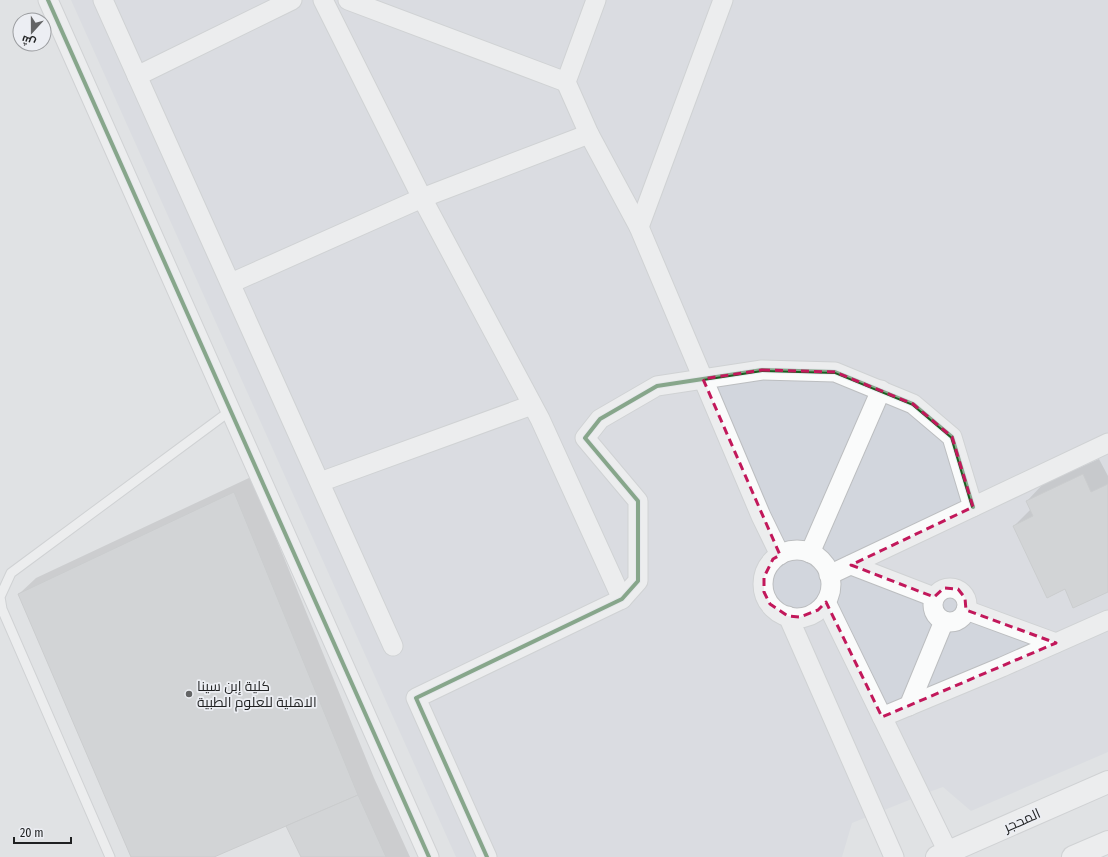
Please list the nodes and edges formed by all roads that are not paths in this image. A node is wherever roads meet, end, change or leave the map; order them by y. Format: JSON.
{"nodes":[{"id":1,"x":48,"y":0,"type":"edge"},
{"id":2,"x":103,"y":0,"type":"edge"},
{"id":3,"x":292,"y":0,"type":"edge"},
{"id":4,"x":323,"y":0,"type":"edge"},
{"id":5,"x":348,"y":0,"type":"edge"},
{"id":6,"x":596,"y":0,"type":"edge"},
{"id":7,"x":723,"y":0,"type":"edge"},
{"id":8,"x":137,"y":76,"type":"junction"},
{"id":9,"x":566,"y":82,"type":"junction"},
{"id":10,"x":589,"y":134,"type":"junction"},
{"id":11,"x":422,"y":198,"type":"junction"},
{"id":12,"x":639,"y":227,"type":"junction"},
{"id":13,"x":231,"y":283,"type":"junction"},
{"id":14,"x":703,"y":379,"type":"junction"},
{"id":15,"x":881,"y":390,"type":"junction"},
{"id":16,"x":532,"y":405,"type":"junction"},
{"id":17,"x":230,"y":411,"type":"junction"},
{"id":18,"x":1108,"y":443,"type":"edge"},
{"id":19,"x":320,"y":482,"type":"junction"},
{"id":20,"x":973,"y":507,"type":"junction"},
{"id":21,"x":810,"y":553,"type":"junction"},
{"id":22,"x":780,"y":555,"type":"junction"},
{"id":23,"x":851,"y":565,"type":"junction"},
{"id":24,"x":829,"y":575,"type":"junction"},
{"id":25,"x":934,"y":597,"type":"junction"},
{"id":26,"x":622,"y":599,"type":"junction"},
{"id":27,"x":826,"y":602,"type":"junction"},
{"id":28,"x":966,"y":610,"type":"junction"},
{"id":29,"x":788,"y":616,"type":"junction"},
{"id":30,"x":1108,"y":620,"type":"edge"},
{"id":31,"x":944,"y":621,"type":"junction"},
{"id":32,"x":1056,"y":643,"type":"junction"},
{"id":33,"x":393,"y":646,"type":"dead end"},
{"id":34,"x":909,"y":706,"type":"junction"},
{"id":35,"x":882,"y":717,"type":"junction"},
{"id":36,"x":1108,"y":782,"type":"edge"},
{"id":37,"x":1108,"y":842,"type":"edge"},
{"id":38,"x":942,"y":855,"type":"edge"},
{"id":39,"x":110,"y":857,"type":"edge"},
{"id":40,"x":429,"y":857,"type":"edge"},
{"id":41,"x":487,"y":857,"type":"edge"},
{"id":42,"x":894,"y":857,"type":"edge"},
{"id":43,"x":1073,"y":857,"type":"edge"}],
"edges":[{"from":1,"to":17,"type":"street"},
{"from":2,"to":8,"type":"street"},
{"from":3,"to":8,"type":"street"},
{"from":4,"to":11,"type":"street"},
{"from":5,"to":9,"type":"street"},
{"from":6,"to":9,"type":"street"},
{"from":7,"to":12,"type":"street"},
{"from":8,"to":13,"type":"street"},
{"from":9,"to":10,"type":"street"},
{"from":10,"to":11,"type":"street"},
{"from":10,"to":12,"type":"street"},
{"from":11,"to":13,"type":"street"},
{"from":11,"to":16,"type":"street"},
{"from":12,"to":14,"type":"street"},
{"from":13,"to":19,"type":"street"},
{"from":14,"to":15,"type":"street"},
{"from":14,"to":22,"type":"street"},
{"from":14,"to":26,"type":"street"},
{"from":15,"to":20,"type":"street"},
{"from":15,"to":21,"type":"street"},
{"from":16,"to":19,"type":"street"},
{"from":16,"to":26,"type":"street"},
{"from":17,"to":39,"type":"lane"},
{"from":17,"to":40,"type":"street"},
{"from":18,"to":20,"type":"street"},
{"from":19,"to":33,"type":"street"},
{"from":20,"to":23,"type":"street"},
{"from":21,"to":22,"type":"street"},
{"from":21,"to":24,"type":"street"},
{"from":22,"to":29,"type":"street"},
{"from":23,"to":24,"type":"street"},
{"from":23,"to":25,"type":"street"},
{"from":24,"to":27,"type":"street"},
{"from":25,"to":28,"type":"street"},
{"from":25,"to":31,"type":"street"},
{"from":26,"to":41,"type":"street"},
{"from":27,"to":29,"type":"street"},
{"from":27,"to":35,"type":"street"},
{"from":28,"to":31,"type":"street"},
{"from":28,"to":32,"type":"street"},
{"from":29,"to":42,"type":"street"},
{"from":30,"to":32,"type":"street"},
{"from":31,"to":34,"type":"street"},
{"from":32,"to":34,"type":"street"},
{"from":34,"to":35,"type":"street"},
{"from":35,"to":38,"type":"street"},
{"from":36,"to":38,"type":"main road","name":"المحجر"},
{"from":37,"to":43,"type":"main road"}]}
